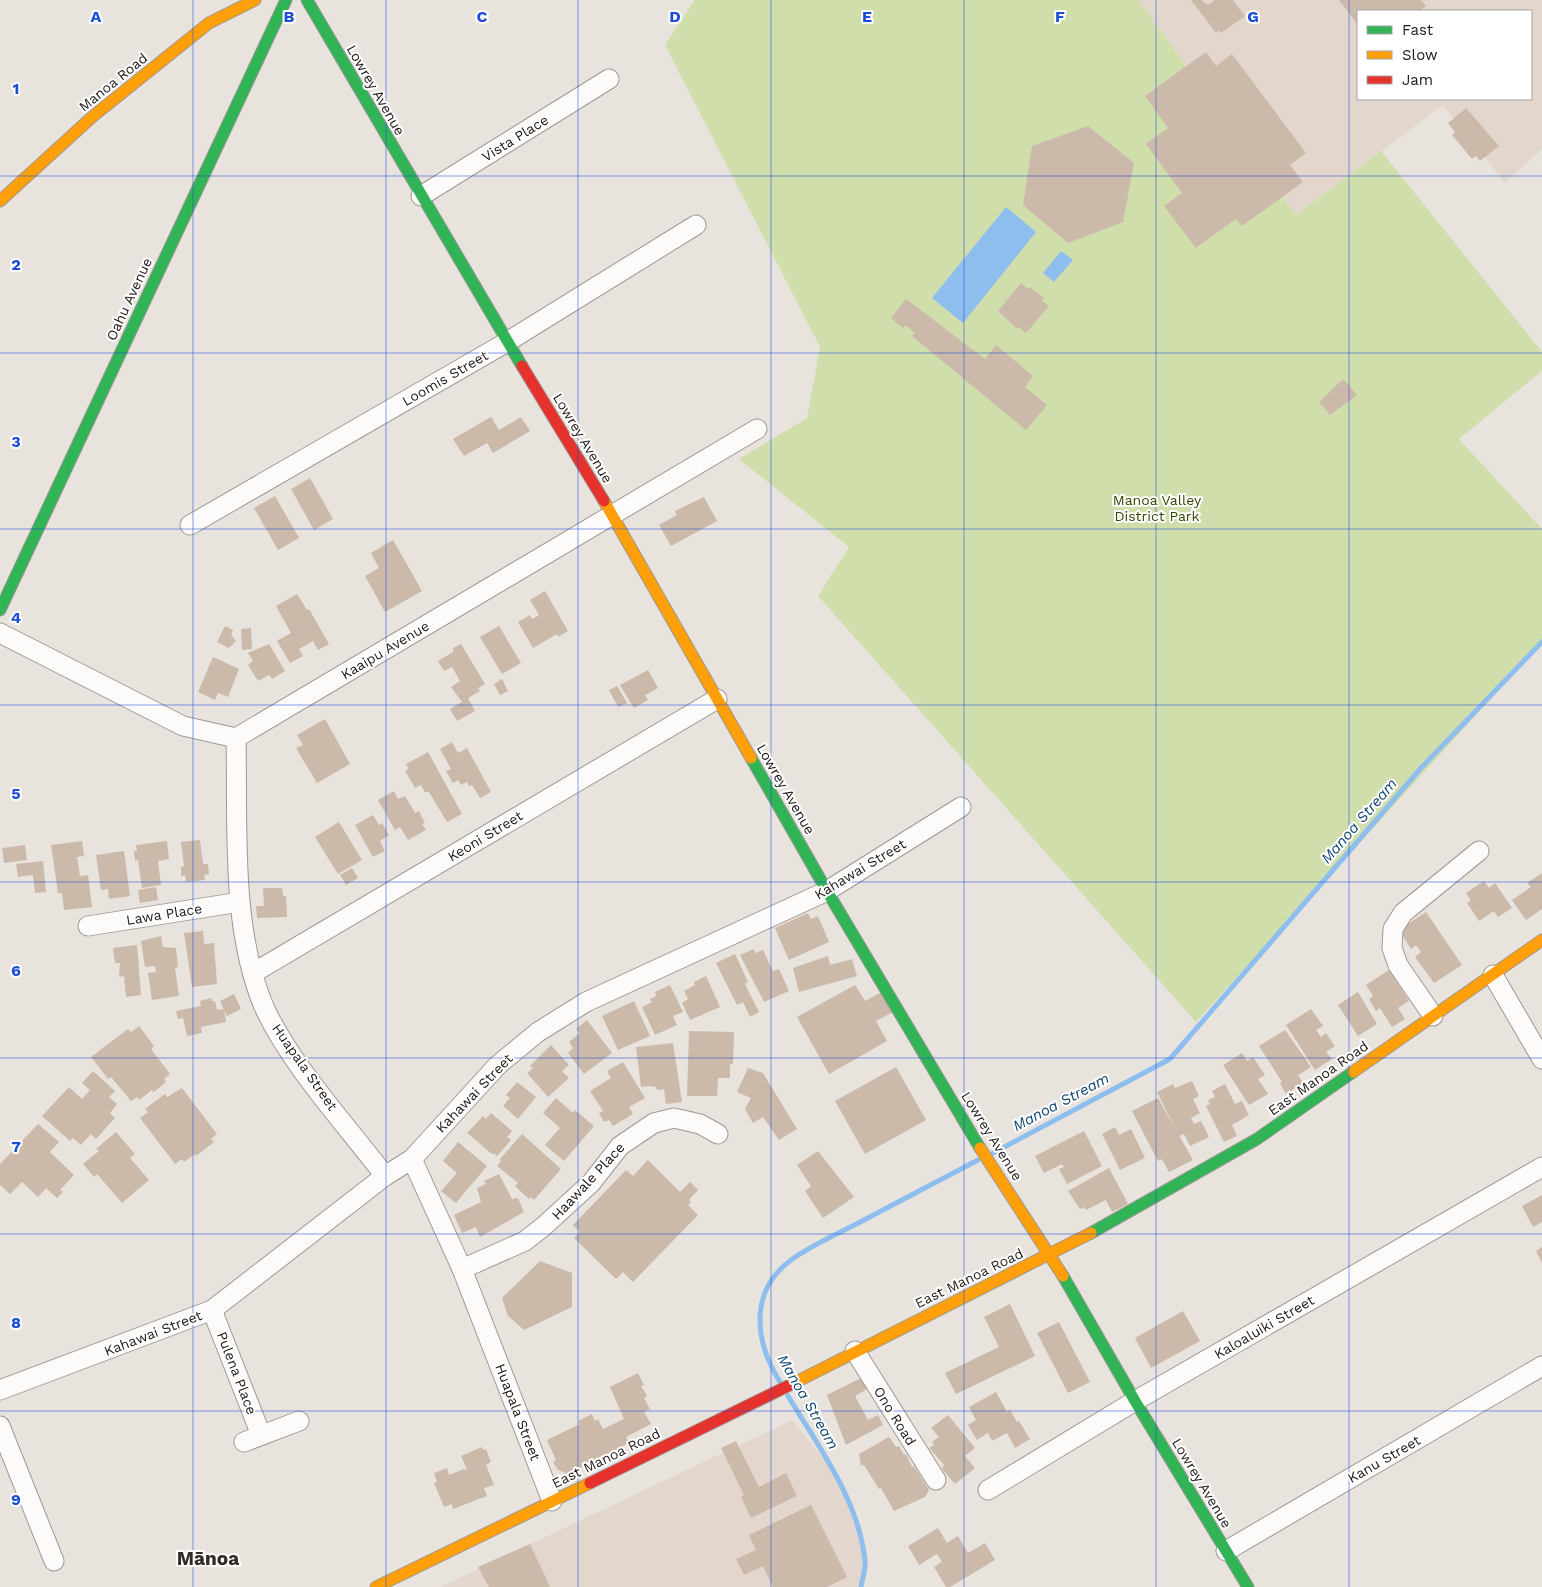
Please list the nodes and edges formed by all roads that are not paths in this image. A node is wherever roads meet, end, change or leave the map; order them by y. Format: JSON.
{"nodes":[{"id":1,"x":255,"y":0,"type":"edge"},
{"id":2,"x":286,"y":0,"type":"edge"},
{"id":3,"x":307,"y":0,"type":"edge"},
{"id":4,"x":609,"y":79,"type":"dead end"},
{"id":5,"x":421,"y":196,"type":"junction"},
{"id":6,"x":0,"y":201,"type":"edge"},
{"id":7,"x":696,"y":225,"type":"dead end"},
{"id":8,"x":507,"y":342,"type":"junction"},
{"id":9,"x":757,"y":429,"type":"dead end"},
{"id":10,"x":612,"y":515,"type":"junction"},
{"id":11,"x":190,"y":525,"type":"dead end"},
{"id":12,"x":0,"y":610,"type":"edge"},
{"id":13,"x":0,"y":633,"type":"edge"},
{"id":14,"x":716,"y":699,"type":"junction"},
{"id":15,"x":236,"y":738,"type":"junction"},
{"id":16,"x":961,"y":807,"type":"dead end"},
{"id":17,"x":1479,"y":851,"type":"dead end"},
{"id":18,"x":827,"y":891,"type":"junction"},
{"id":19,"x":240,"y":902,"type":"junction"},
{"id":20,"x":88,"y":926,"type":"dead end"},
{"id":21,"x":1542,"y":940,"type":"edge"},
{"id":22,"x":252,"y":973,"type":"junction"},
{"id":23,"x":1493,"y":975,"type":"junction"},
{"id":24,"x":1433,"y":1016,"type":"junction"},
{"id":25,"x":1542,"y":1060,"type":"edge"},
{"id":26,"x":718,"y":1134,"type":"dead end"},
{"id":27,"x":412,"y":1159,"type":"junction"},
{"id":28,"x":1542,"y":1167,"type":"edge"},
{"id":29,"x":385,"y":1176,"type":"junction"},
{"id":30,"x":1051,"y":1255,"type":"junction"},
{"id":31,"x":462,"y":1269,"type":"junction"},
{"id":32,"x":212,"y":1310,"type":"junction"},
{"id":33,"x":854,"y":1351,"type":"junction"},
{"id":34,"x":1542,"y":1366,"type":"edge"},
{"id":35,"x":0,"y":1390,"type":"edge"},
{"id":36,"x":1135,"y":1401,"type":"junction"},
{"id":37,"x":299,"y":1421,"type":"dead end"},
{"id":38,"x":0,"y":1426,"type":"edge"},
{"id":39,"x":261,"y":1436,"type":"junction"},
{"id":40,"x":244,"y":1442,"type":"dead end"},
{"id":41,"x":936,"y":1480,"type":"dead end"},
{"id":42,"x":988,"y":1490,"type":"dead end"},
{"id":43,"x":552,"y":1501,"type":"junction"},
{"id":44,"x":1226,"y":1551,"type":"junction"},
{"id":45,"x":54,"y":1561,"type":"dead end"},
{"id":46,"x":376,"y":1587,"type":"edge"},
{"id":47,"x":1248,"y":1587,"type":"edge"}],
"edges":[{"from":1,"to":6,"type":"street","name":"Manoa Road"},
{"from":2,"to":12,"type":"street","name":"Oahu Avenue"},
{"from":3,"to":5,"type":"street","name":"Lowrey Avenue"},
{"from":4,"to":5,"type":"street","name":"Vista Place"},
{"from":5,"to":8,"type":"street","name":"Lowrey Avenue"},
{"from":7,"to":8,"type":"street","name":"Loomis Street"},
{"from":8,"to":10,"type":"street","name":"Lowrey Avenue"},
{"from":8,"to":11,"type":"street","name":"Loomis Street"},
{"from":9,"to":10,"type":"street","name":"Kaaipu Avenue"},
{"from":10,"to":14,"type":"street","name":"Lowrey Avenue"},
{"from":10,"to":15,"type":"street","name":"Kaaipu Avenue"},
{"from":13,"to":15,"type":"street"},
{"from":14,"to":18,"type":"street","name":"Lowrey Avenue"},
{"from":14,"to":22,"type":"street","name":"Keoni Street"},
{"from":15,"to":19,"type":"street","name":"Huapala Street"},
{"from":16,"to":18,"type":"street","name":"Kahawai Street"},
{"from":17,"to":24,"type":"street"},
{"from":18,"to":27,"type":"street","name":"Kahawai Street"},
{"from":18,"to":30,"type":"street","name":"Lowrey Avenue"},
{"from":19,"to":20,"type":"street","name":"Lawa Place"},
{"from":19,"to":22,"type":"street","name":"Huapala Street"},
{"from":21,"to":23,"type":"street","name":"East Manoa Road"},
{"from":22,"to":29,"type":"street","name":"Huapala Street"},
{"from":23,"to":24,"type":"street","name":"East Manoa Road"},
{"from":23,"to":25,"type":"street"},
{"from":24,"to":30,"type":"street","name":"East Manoa Road"},
{"from":26,"to":31,"type":"street","name":"Haawale Place"},
{"from":27,"to":29,"type":"street","name":"Kahawai Street"},
{"from":27,"to":31,"type":"street","name":"Huapala Street"},
{"from":28,"to":36,"type":"street","name":"Kaloaluiki Street"},
{"from":29,"to":32,"type":"street","name":"Kahawai Street"},
{"from":30,"to":33,"type":"street","name":"East Manoa Road"},
{"from":30,"to":36,"type":"street","name":"Lowrey Avenue"},
{"from":31,"to":43,"type":"street","name":"Huapala Street"},
{"from":32,"to":35,"type":"street","name":"Kahawai Street"},
{"from":32,"to":39,"type":"street","name":"Pulena Place"},
{"from":33,"to":41,"type":"street","name":"Ono Road"},
{"from":33,"to":43,"type":"street","name":"East Manoa Road"},
{"from":34,"to":44,"type":"street","name":"Kanu Street"},
{"from":36,"to":42,"type":"street","name":"Kaloaluiki Street"},
{"from":36,"to":44,"type":"street","name":"Lowrey Avenue"},
{"from":37,"to":39,"type":"street"},
{"from":38,"to":45,"type":"street"},
{"from":39,"to":40,"type":"street"},
{"from":43,"to":46,"type":"street","name":"East Manoa Road"},
{"from":44,"to":47,"type":"street","name":"Lowrey Avenue"}]}
